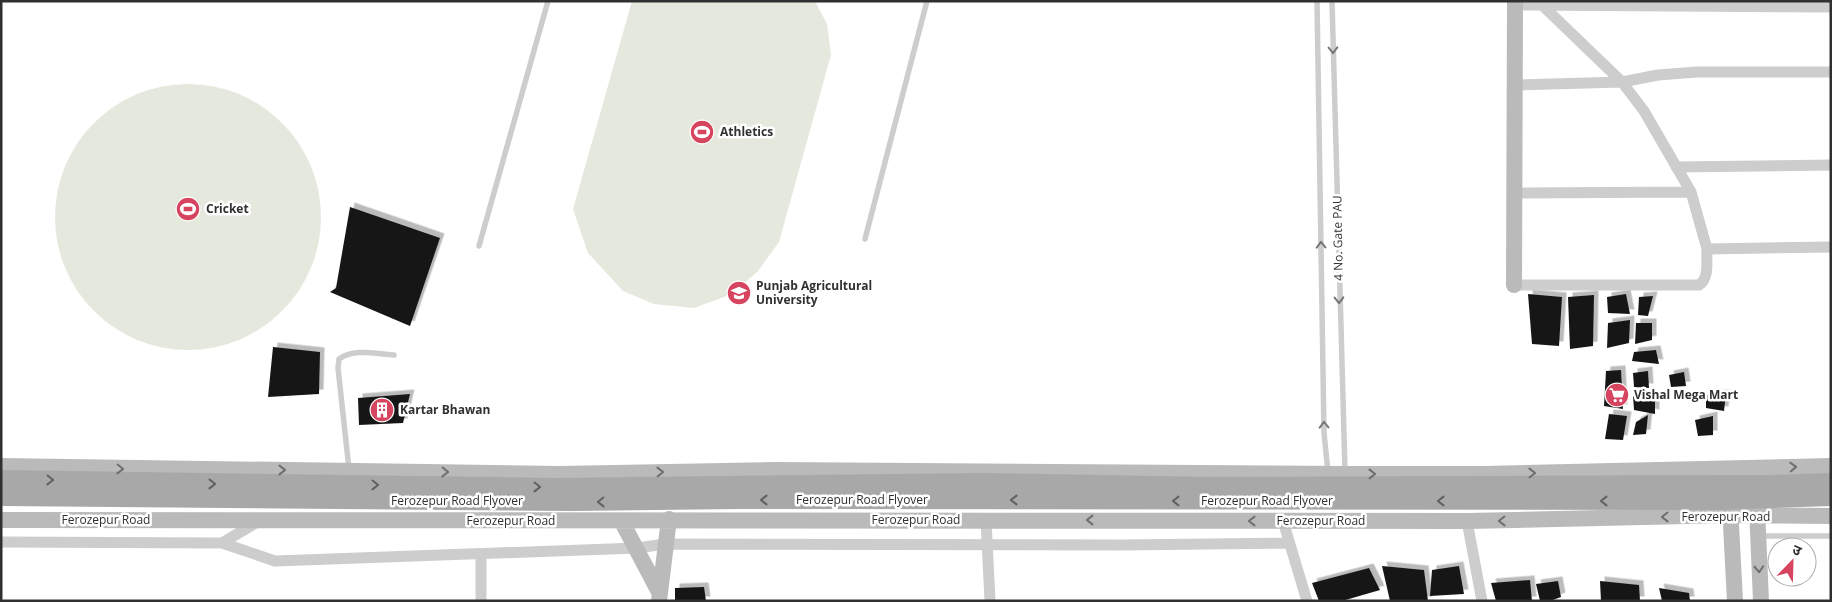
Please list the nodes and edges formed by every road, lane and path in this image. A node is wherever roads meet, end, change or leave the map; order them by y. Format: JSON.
{"nodes":[{"id":1,"x":548,"y":1,"type":"edge"},
{"id":2,"x":927,"y":1,"type":"edge"},
{"id":3,"x":1317,"y":1,"type":"edge"},
{"id":4,"x":1332,"y":1,"type":"edge"},
{"id":5,"x":1515,"y":3,"type":"edge"},
{"id":6,"x":1770,"y":4,"type":"edge"},
{"id":7,"x":1542,"y":5,"type":"junction"},
{"id":8,"x":1831,"y":7,"type":"edge"},
{"id":9,"x":1831,"y":72,"type":"edge"},
{"id":10,"x":1622,"y":82,"type":"junction"},
{"id":11,"x":1515,"y":85,"type":"junction"},
{"id":12,"x":1831,"y":165,"type":"edge"},
{"id":13,"x":1676,"y":167,"type":"junction"},
{"id":14,"x":1690,"y":192,"type":"junction"},
{"id":15,"x":1514,"y":193,"type":"junction"},
{"id":16,"x":865,"y":238,"type":"dead end"},
{"id":17,"x":479,"y":246,"type":"dead end"},
{"id":18,"x":1831,"y":247,"type":"edge"},
{"id":19,"x":1707,"y":249,"type":"junction"},
{"id":20,"x":1514,"y":285,"type":"joint"},
{"id":21,"x":394,"y":355,"type":"dead end"},
{"id":22,"x":1,"y":466,"type":"edge"},
{"id":23,"x":1831,"y":466,"type":"edge"},
{"id":24,"x":1729,"y":468,"type":"junction"},
{"id":25,"x":1754,"y":468,"type":"junction"},
{"id":26,"x":349,"y":471,"type":"junction"},
{"id":27,"x":1328,"y":474,"type":"junction"},
{"id":28,"x":1346,"y":474,"type":"junction"},
{"id":29,"x":1,"y":479,"type":"edge"},
{"id":30,"x":1831,"y":482,"type":"edge"},
{"id":31,"x":1,"y":497,"type":"edge"},
{"id":32,"x":1831,"y":497,"type":"edge"},
{"id":33,"x":1727,"y":508,"type":"junction"},
{"id":34,"x":1831,"y":516,"type":"edge"},
{"id":35,"x":1757,"y":517,"type":"junction"},
{"id":36,"x":669,"y":519,"type":"junction"},
{"id":37,"x":1,"y":520,"type":"edge"},
{"id":38,"x":986,"y":520,"type":"junction"},
{"id":39,"x":259,"y":521,"type":"junction"},
{"id":40,"x":1283,"y":521,"type":"junction"},
{"id":41,"x":1467,"y":521,"type":"junction"},
{"id":42,"x":622,"y":522,"type":"junction"},
{"id":43,"x":1758,"y":536,"type":"junction"},
{"id":44,"x":1831,"y":536,"type":"edge"},
{"id":45,"x":1,"y":542,"type":"edge"},
{"id":46,"x":222,"y":543,"type":"junction"},
{"id":47,"x":1290,"y":543,"type":"junction"},
{"id":48,"x":665,"y":544,"type":"junction"},
{"id":49,"x":986,"y":545,"type":"junction"},
{"id":50,"x":637,"y":548,"type":"junction"},
{"id":51,"x":481,"y":555,"type":"junction"},
{"id":52,"x":659,"y":596,"type":"edge"},
{"id":53,"x":481,"y":601,"type":"edge"},
{"id":54,"x":990,"y":601,"type":"edge"},
{"id":55,"x":1307,"y":601,"type":"edge"},
{"id":56,"x":1482,"y":601,"type":"edge"},
{"id":57,"x":1736,"y":601,"type":"edge"},
{"id":58,"x":1761,"y":601,"type":"edge"}],
"edges":[{"from":1,"to":17,"type":"lane"},
{"from":2,"to":16,"type":"lane"},
{"from":27,"to":3,"type":"lane","name":"4 No. Gate PAU","one_way":true},
{"from":4,"to":28,"type":"lane","name":"4 No. Gate PAU","one_way":true},
{"from":5,"to":7,"type":"street"},
{"from":5,"to":11,"type":"main road"},
{"from":6,"to":7,"type":"street"},
{"from":6,"to":8,"type":"street"},
{"from":7,"to":10,"type":"street"},
{"from":9,"to":10,"type":"street"},
{"from":10,"to":11,"type":"street"},
{"from":10,"to":13,"type":"street"},
{"from":11,"to":15,"type":"main road"},
{"from":12,"to":13,"type":"street"},
{"from":13,"to":14,"type":"street"},
{"from":14,"to":15,"type":"street"},
{"from":14,"to":19,"type":"street"},
{"from":15,"to":20,"type":"main road"},
{"from":18,"to":19,"type":"street"},
{"from":19,"to":20,"type":"street"},
{"from":21,"to":26,"type":"lane"},
{"from":22,"to":26,"type":"main road","one_way":true},
{"from":25,"to":23,"type":"main road","one_way":true},
{"from":24,"to":25,"type":"main road"},
{"from":28,"to":24,"type":"main road","one_way":true},
{"from":24,"to":33,"type":"main road"},
{"from":25,"to":35,"type":"main road"},
{"from":26,"to":27,"type":"main road","one_way":true},
{"from":27,"to":28,"type":"main road"},
{"from":29,"to":30,"type":"main road","name":"Ferozepur Road Flyover","one_way":true,"bridge":true},
{"from":33,"to":31,"type":"main road","name":"Ferozepur Road Flyover","one_way":true},
{"from":32,"to":33,"type":"main road","name":"Ferozepur Road","bridge":true},
{"from":33,"to":35,"type":"main road","name":"Ferozepur Road"},
{"from":33,"to":41,"type":"main road","name":"Ferozepur Road","one_way":true},
{"from":33,"to":57,"type":"main road"},
{"from":34,"to":35,"type":"main road","name":"Ferozepur Road"},
{"from":35,"to":43,"type":"main road"},
{"from":36,"to":38,"type":"main road","name":"Ferozepur Road"},
{"from":36,"to":42,"type":"main road","name":"Ferozepur Road"},
{"from":36,"to":48,"type":"main road"},
{"from":37,"to":39,"type":"main road","name":"Ferozepur Road"},
{"from":40,"to":38,"type":"main road","name":"Ferozepur Road","one_way":true},
{"from":38,"to":49,"type":"street"},
{"from":39,"to":42,"type":"main road","name":"Ferozepur Road"},
{"from":39,"to":46,"type":"street"},
{"from":40,"to":41,"type":"main road","name":"Ferozepur Road"},
{"from":40,"to":47,"type":"street"},
{"from":41,"to":56,"type":"street"},
{"from":42,"to":50,"type":"main road"},
{"from":43,"to":44,"type":"lane"},
{"from":43,"to":58,"type":"main road","one_way":true},
{"from":45,"to":46,"type":"street"},
{"from":46,"to":51,"type":"street"},
{"from":47,"to":49,"type":"street"},
{"from":47,"to":55,"type":"street"},
{"from":48,"to":49,"type":"street"},
{"from":48,"to":50,"type":"street"},
{"from":48,"to":52,"type":"main road"},
{"from":49,"to":54,"type":"street"},
{"from":50,"to":51,"type":"street"},
{"from":50,"to":52,"type":"main road"},
{"from":51,"to":53,"type":"street"}]}
